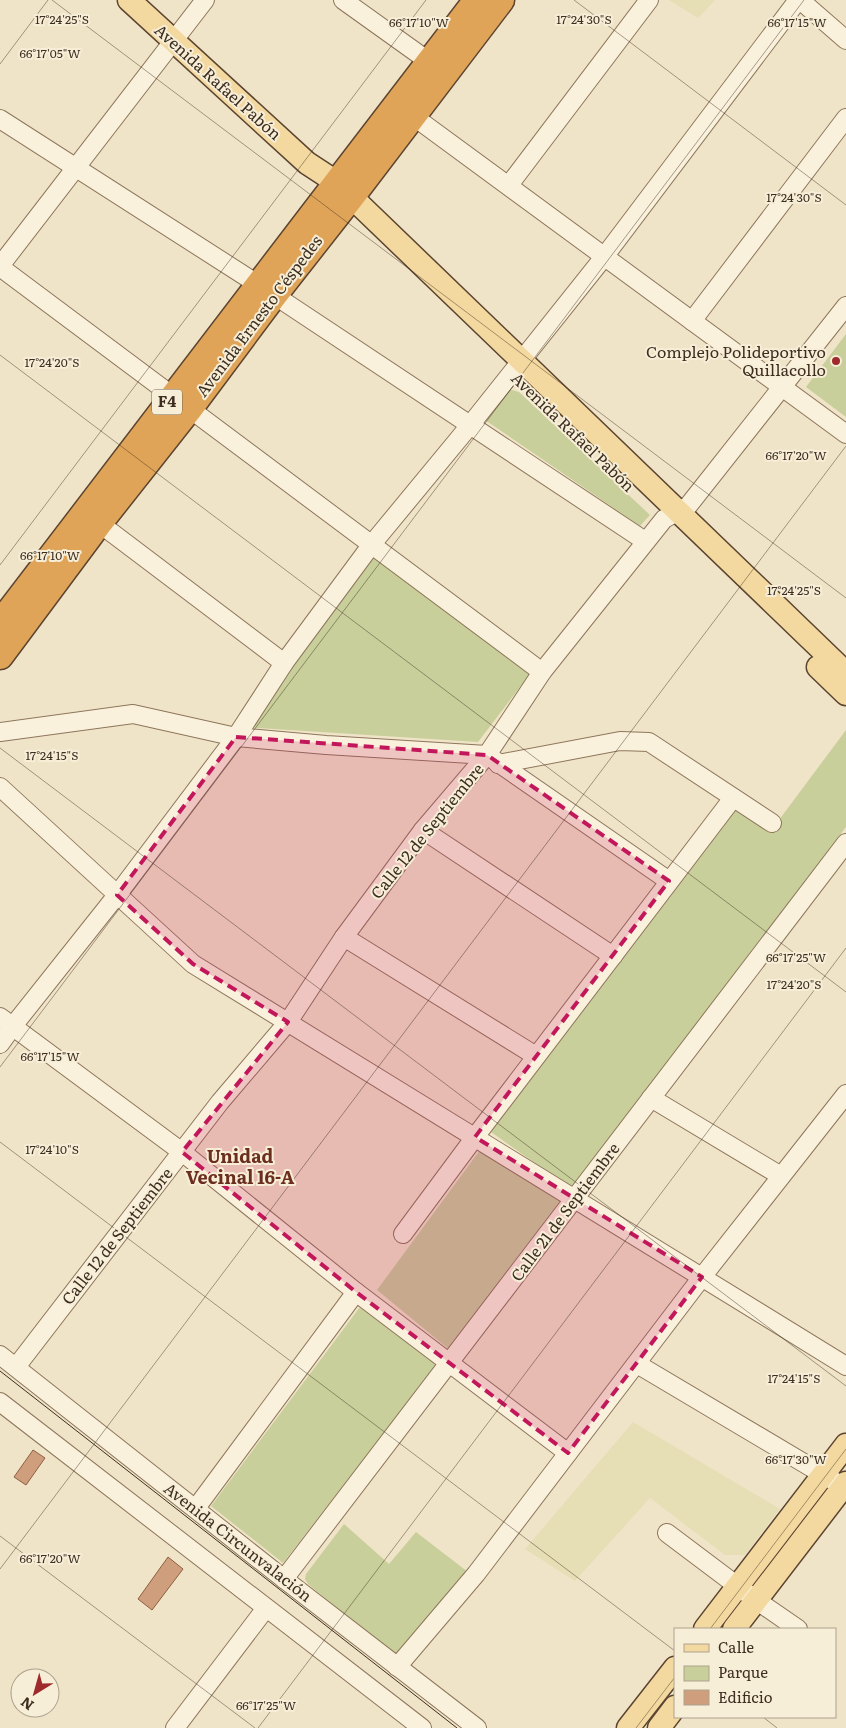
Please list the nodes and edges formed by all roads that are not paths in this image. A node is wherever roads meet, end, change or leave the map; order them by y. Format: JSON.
{"nodes":[{"id":1,"x":129,"y":0,"type":"edge"},
{"id":2,"x":205,"y":0,"type":"edge"},
{"id":3,"x":343,"y":0,"type":"edge"},
{"id":4,"x":477,"y":0,"type":"edge"},
{"id":5,"x":501,"y":0,"type":"edge"},
{"id":6,"x":649,"y":0,"type":"edge"},
{"id":7,"x":799,"y":0,"type":"edge"},
{"id":8,"x":846,"y":40,"type":"edge"},
{"id":9,"x":174,"y":42,"type":"junction"},
{"id":10,"x":438,"y":68,"type":"junction"},
{"id":11,"x":413,"y":116,"type":"junction"},
{"id":12,"x":0,"y":118,"type":"edge"},
{"id":13,"x":846,"y":118,"type":"edge"},
{"id":14,"x":76,"y":168,"type":"junction"},
{"id":15,"x":509,"y":185,"type":"junction"},
{"id":16,"x":339,"y":195,"type":"junction"},
{"id":17,"x":604,"y":257,"type":"junction"},
{"id":18,"x":0,"y":267,"type":"edge"},
{"id":19,"x":266,"y":290,"type":"junction"},
{"id":20,"x":846,"y":306,"type":"edge"},
{"id":21,"x":692,"y":320,"type":"junction"},
{"id":22,"x":516,"y":366,"type":"junction"},
{"id":23,"x":782,"y":388,"type":"junction"},
{"id":24,"x":180,"y":403,"type":"junction"},
{"id":25,"x":471,"y":424,"type":"junction"},
{"id":26,"x":846,"y":434,"type":"edge"},
{"id":27,"x":671,"y":515,"type":"junction"},
{"id":28,"x":99,"y":523,"type":"junction"},
{"id":29,"x":645,"y":541,"type":"junction"},
{"id":30,"x":372,"y":544,"type":"junction"},
{"id":31,"x":5,"y":627,"type":"edge"},
{"id":32,"x":0,"y":656,"type":"edge"},
{"id":33,"x":284,"y":663,"type":"junction"},
{"id":34,"x":542,"y":672,"type":"junction"},
{"id":35,"x":846,"y":673,"type":"edge"},
{"id":36,"x":846,"y":694,"type":"edge"},
{"id":37,"x":0,"y":732,"type":"edge"},
{"id":38,"x":236,"y":737,"type":"junction"},
{"id":39,"x":493,"y":759,"type":"junction"},
{"id":40,"x":0,"y":787,"type":"edge"},
{"id":41,"x":733,"y":798,"type":"junction"},
{"id":42,"x":772,"y":823,"type":"dead end"},
{"id":43,"x":423,"y":830,"type":"junction"},
{"id":44,"x":846,"y":843,"type":"edge"},
{"id":45,"x":669,"y":881,"type":"junction"},
{"id":46,"x":117,"y":895,"type":"junction"},
{"id":47,"x":344,"y":937,"type":"junction"},
{"id":48,"x":613,"y":956,"type":"junction"},
{"id":49,"x":6,"y":1021,"type":"edge"},
{"id":50,"x":288,"y":1022,"type":"junction"},
{"id":51,"x":0,"y":1044,"type":"edge"},
{"id":52,"x":536,"y":1056,"type":"junction"},
{"id":53,"x":846,"y":1094,"type":"edge"},
{"id":54,"x":651,"y":1098,"type":"junction"},
{"id":55,"x":475,"y":1137,"type":"junction"},
{"id":56,"x":182,"y":1152,"type":"junction"},
{"id":57,"x":781,"y":1176,"type":"junction"},
{"id":58,"x":575,"y":1199,"type":"junction"},
{"id":59,"x":403,"y":1234,"type":"dead end"},
{"id":60,"x":702,"y":1277,"type":"junction"},
{"id":61,"x":356,"y":1292,"type":"junction"},
{"id":62,"x":0,"y":1355,"type":"edge"},
{"id":63,"x":451,"y":1363,"type":"junction"},
{"id":64,"x":637,"y":1364,"type":"junction"},
{"id":65,"x":846,"y":1366,"type":"edge"},
{"id":66,"x":16,"y":1367,"type":"junction"},
{"id":67,"x":0,"y":1402,"type":"edge"},
{"id":68,"x":846,"y":1445,"type":"edge"},
{"id":69,"x":568,"y":1453,"type":"junction"},
{"id":70,"x":824,"y":1475,"type":"junction"},
{"id":71,"x":845,"y":1485,"type":"edge"},
{"id":72,"x":196,"y":1508,"type":"junction"},
{"id":73,"x":667,"y":1533,"type":"dead end"},
{"id":74,"x":284,"y":1579,"type":"junction"},
{"id":75,"x":738,"y":1586,"type":"junction"},
{"id":76,"x":756,"y":1600,"type":"junction"},
{"id":77,"x":266,"y":1608,"type":"junction"},
{"id":78,"x":706,"y":1628,"type":"edge"},
{"id":79,"x":735,"y":1628,"type":"edge"},
{"id":80,"x":797,"y":1628,"type":"edge"},
{"id":81,"x":397,"y":1667,"type":"junction"},
{"id":82,"x":674,"y":1669,"type":"edge"},
{"id":83,"x":674,"y":1708,"type":"edge"},
{"id":84,"x":175,"y":1728,"type":"edge"},
{"id":85,"x":422,"y":1728,"type":"edge"},
{"id":86,"x":477,"y":1728,"type":"edge"},
{"id":87,"x":628,"y":1728,"type":"edge"},
{"id":88,"x":659,"y":1728,"type":"edge"}],
"edges":[{"from":1,"to":9,"type":"main road","name":"Avenida Rafael Pabón"},
{"from":2,"to":9,"type":"street"},
{"from":3,"to":10,"type":"street"},
{"from":4,"to":10,"type":"highway","name":"Avenida Ernesto Céspedes","number":"F4"},
{"from":5,"to":10,"type":"highway","name":"Avenida Ernesto Céspedes","number":"F4"},
{"from":6,"to":15,"type":"street"},
{"from":7,"to":8,"type":"street"},
{"from":7,"to":17,"type":"street"},
{"from":9,"to":14,"type":"street"},
{"from":9,"to":16,"type":"main road","name":"Avenida Rafael Pabón"},
{"from":10,"to":11,"type":"highway","name":"Avenida Ernesto Céspedes","number":"F4"},
{"from":10,"to":16,"type":"highway","name":"Avenida Ernesto Céspedes","number":"F4"},
{"from":11,"to":15,"type":"street"},
{"from":11,"to":16,"type":"highway","name":"Avenida Ernesto Céspedes","number":"F4"},
{"from":12,"to":14,"type":"street"},
{"from":13,"to":21,"type":"street"},
{"from":14,"to":18,"type":"street"},
{"from":14,"to":19,"type":"street"},
{"from":15,"to":17,"type":"street"},
{"from":16,"to":19,"type":"highway","name":"Avenida Ernesto Céspedes","number":"F4"},
{"from":16,"to":22,"type":"main road","name":"Avenida Rafael Pabón"},
{"from":17,"to":21,"type":"street"},
{"from":17,"to":22,"type":"street"},
{"from":18,"to":24,"type":"street"},
{"from":19,"to":24,"type":"highway","name":"Avenida Ernesto Céspedes","number":"F4"},
{"from":19,"to":25,"type":"street"},
{"from":20,"to":23,"type":"street","name":"Calle 12 de Septiembre"},
{"from":21,"to":23,"type":"street"},
{"from":22,"to":25,"type":"street"},
{"from":22,"to":27,"type":"main road","name":"Avenida Rafael Pabón"},
{"from":23,"to":26,"type":"street"},
{"from":23,"to":27,"type":"street","name":"Calle 12 de Septiembre"},
{"from":24,"to":28,"type":"highway","name":"Avenida Ernesto Céspedes","number":"F4"},
{"from":24,"to":30,"type":"street"},
{"from":24,"to":31,"type":"highway","name":"Avenida Ernesto Céspedes","number":"F4"},
{"from":25,"to":29,"type":"street"},
{"from":25,"to":30,"type":"street"},
{"from":27,"to":29,"type":"street","name":"Calle 12 de Septiembre"},
{"from":27,"to":35,"type":"main road","name":"Avenida Rafael Pabón"},
{"from":27,"to":36,"type":"main road","name":"Avenida Rafael Pabón"},
{"from":28,"to":31,"type":"highway","name":"Avenida Ernesto Céspedes","number":"F4"},
{"from":28,"to":33,"type":"street"},
{"from":29,"to":34,"type":"street","name":"Calle 12 de Septiembre"},
{"from":30,"to":33,"type":"street"},
{"from":30,"to":34,"type":"street"},
{"from":31,"to":32,"type":"highway","name":"Avenida Ernesto Céspedes","number":"F4"},
{"from":33,"to":38,"type":"street"},
{"from":34,"to":39,"type":"street","name":"Calle 12 de Septiembre"},
{"from":37,"to":38,"type":"street"},
{"from":38,"to":39,"type":"street"},
{"from":38,"to":46,"type":"street"},
{"from":39,"to":41,"type":"street"},
{"from":39,"to":43,"type":"street","name":"Calle 12 de Septiembre"},
{"from":39,"to":45,"type":"street"},
{"from":40,"to":46,"type":"street"},
{"from":41,"to":42,"type":"street"},
{"from":41,"to":45,"type":"street"},
{"from":43,"to":47,"type":"street","name":"Calle 12 de Septiembre"},
{"from":43,"to":48,"type":"street"},
{"from":44,"to":54,"type":"street","name":"Calle 21 de Septiembre"},
{"from":45,"to":48,"type":"street"},
{"from":46,"to":49,"type":"street"},
{"from":46,"to":50,"type":"street"},
{"from":47,"to":50,"type":"street","name":"Calle 12 de Septiembre"},
{"from":47,"to":52,"type":"street"},
{"from":48,"to":52,"type":"street"},
{"from":49,"to":51,"type":"street"},
{"from":49,"to":56,"type":"street"},
{"from":50,"to":55,"type":"street"},
{"from":50,"to":56,"type":"street","name":"Calle 12 de Septiembre"},
{"from":52,"to":55,"type":"street"},
{"from":53,"to":57,"type":"street"},
{"from":54,"to":57,"type":"street"},
{"from":54,"to":58,"type":"street","name":"Calle 21 de Septiembre"},
{"from":55,"to":58,"type":"street"},
{"from":55,"to":59,"type":"street"},
{"from":56,"to":61,"type":"street"},
{"from":56,"to":66,"type":"street","name":"Calle 12 de Septiembre"},
{"from":57,"to":60,"type":"street"},
{"from":58,"to":60,"type":"street"},
{"from":58,"to":63,"type":"street","name":"Calle 21 de Septiembre"},
{"from":60,"to":64,"type":"street"},
{"from":60,"to":65,"type":"street"},
{"from":61,"to":63,"type":"street"},
{"from":61,"to":72,"type":"street"},
{"from":62,"to":66,"type":"street","name":"Avenida Circunvalación"},
{"from":63,"to":69,"type":"street"},
{"from":63,"to":74,"type":"street","name":"Calle 21 de Septiembre"},
{"from":64,"to":69,"type":"street"},
{"from":64,"to":70,"type":"street"},
{"from":66,"to":72,"type":"street","name":"Avenida Circunvalación"},
{"from":67,"to":77,"type":"street"},
{"from":68,"to":70,"type":"main road"},
{"from":69,"to":81,"type":"street"},
{"from":70,"to":71,"type":"street"},
{"from":70,"to":75,"type":"main road"},
{"from":71,"to":76,"type":"main road"},
{"from":72,"to":74,"type":"street","name":"Avenida Circunvalación"},
{"from":73,"to":75,"type":"street"},
{"from":74,"to":81,"type":"street","name":"Avenida Circunvalación"},
{"from":75,"to":76,"type":"street"},
{"from":75,"to":78,"type":"main road"},
{"from":76,"to":79,"type":"main road"},
{"from":76,"to":80,"type":"street"},
{"from":77,"to":84,"type":"street"},
{"from":77,"to":85,"type":"street"},
{"from":81,"to":86,"type":"street","name":"Avenida Circunvalación"},
{"from":82,"to":87,"type":"main road"},
{"from":83,"to":88,"type":"main road"}]}
